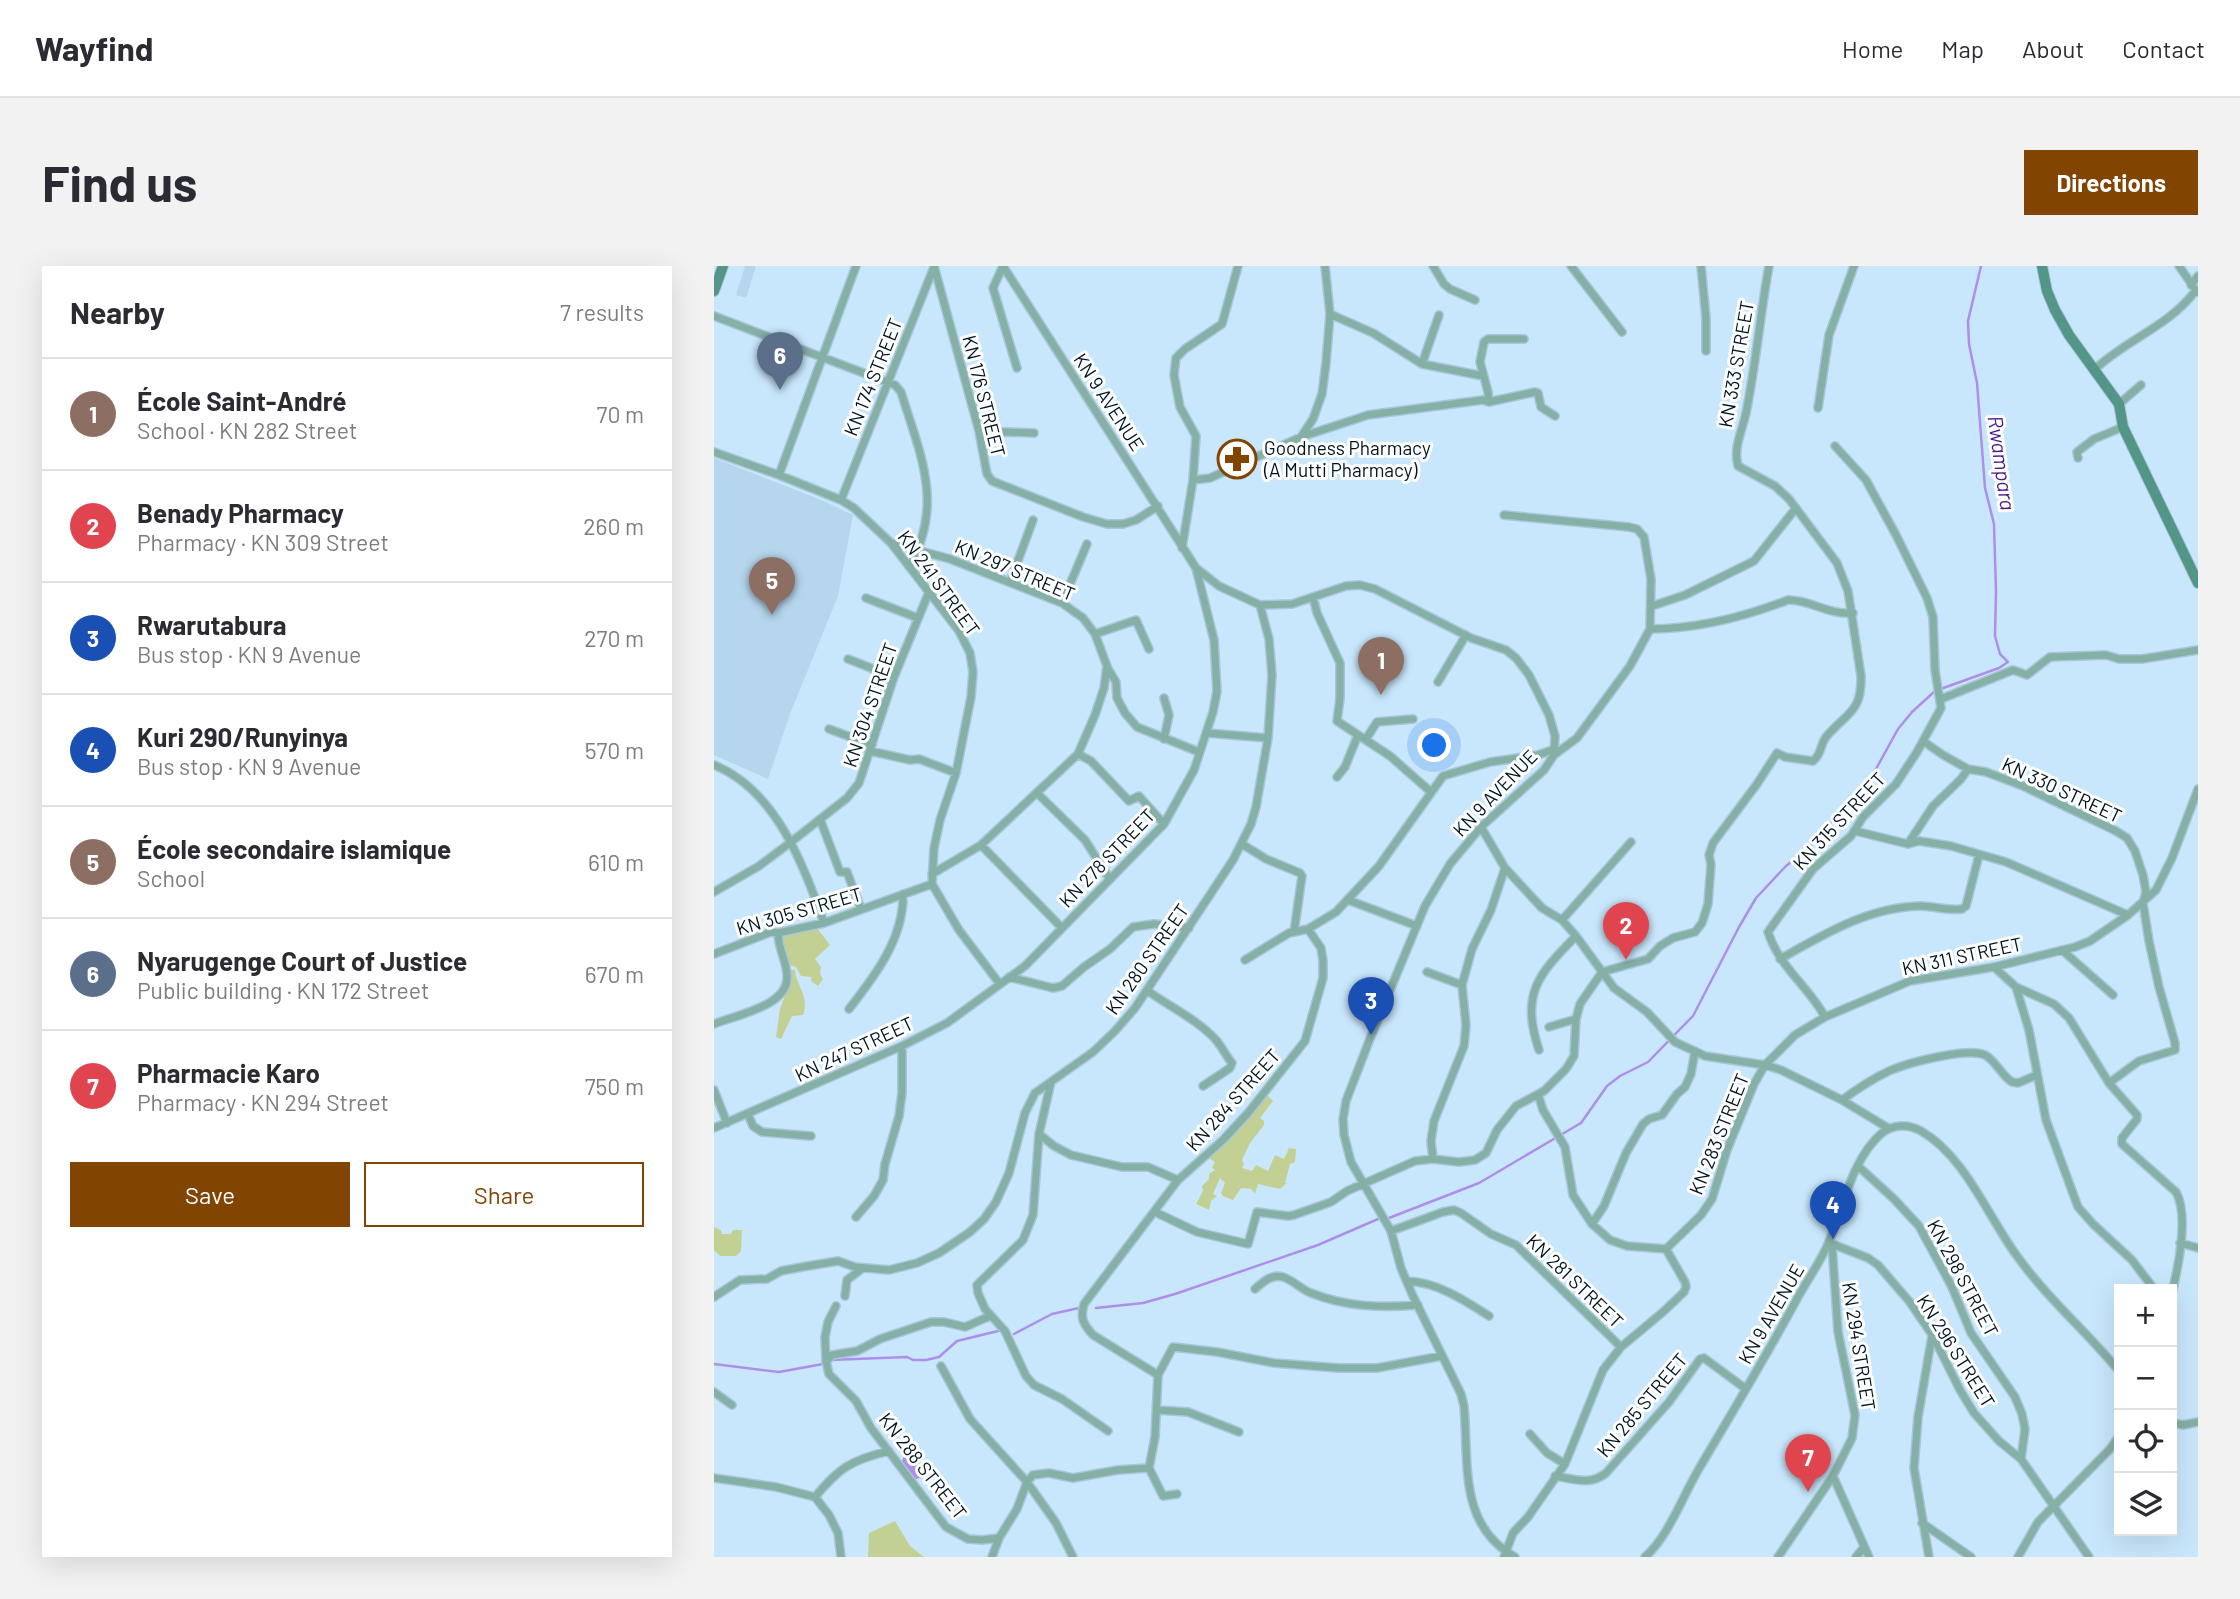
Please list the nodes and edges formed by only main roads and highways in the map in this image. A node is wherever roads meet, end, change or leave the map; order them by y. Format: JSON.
{"nodes":[{"id":1,"x":723,"y":266,"type":"edge"},
{"id":2,"x":2042,"y":266,"type":"edge"},
{"id":3,"x":714,"y":291,"type":"edge"},
{"id":4,"x":2198,"y":583,"type":"edge"}],
"edges":[{"from":1,"to":3,"type":"main road"},
{"from":2,"to":4,"type":"main road"}]}
